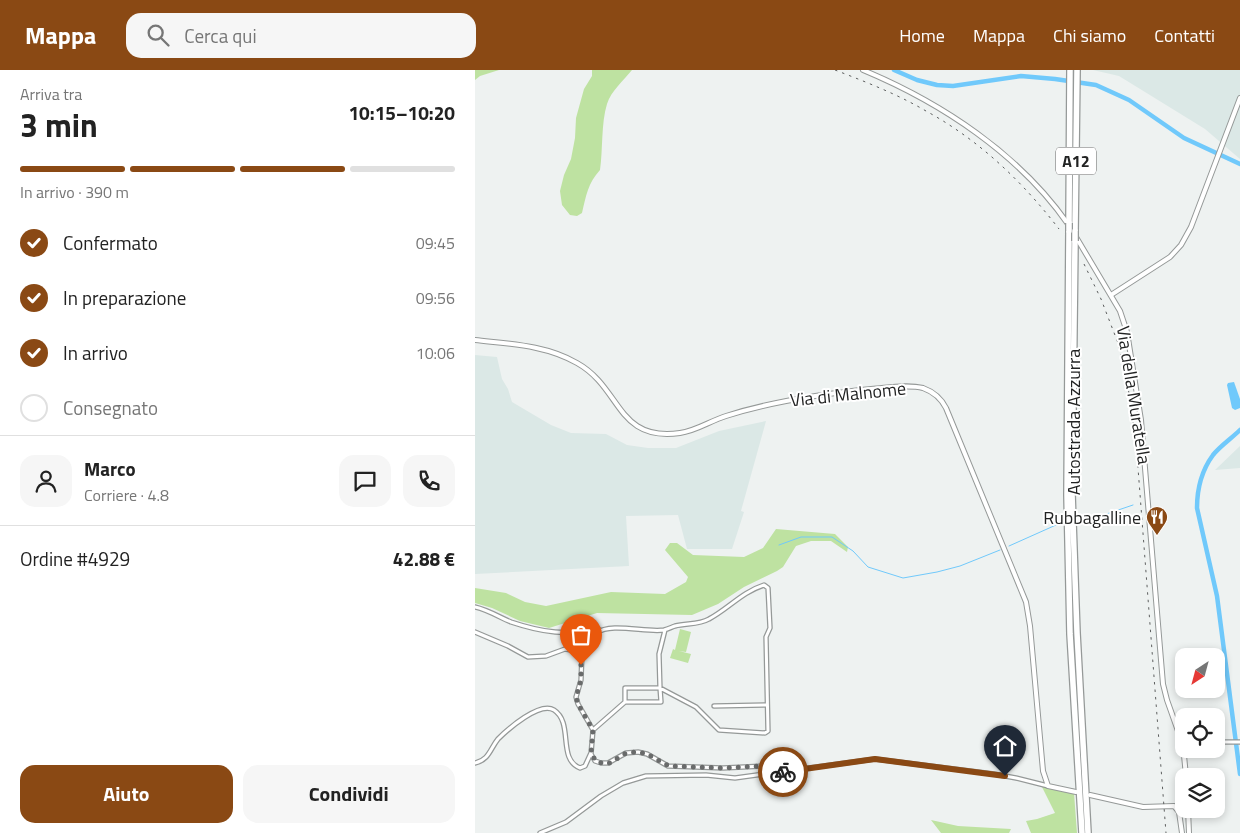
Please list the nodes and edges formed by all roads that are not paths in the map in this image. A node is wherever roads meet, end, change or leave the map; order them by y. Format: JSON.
{"nodes":[{"id":1,"x":863,"y":70,"type":"edge"},
{"id":2,"x":1073,"y":72,"type":"edge"},
{"id":3,"x":1073,"y":90,"type":"junction"},
{"id":4,"x":1240,"y":98,"type":"edge"},
{"id":5,"x":1072,"y":231,"type":"junction"},
{"id":6,"x":1111,"y":295,"type":"junction"},
{"id":7,"x":475,"y":340,"type":"edge"},
{"id":8,"x":475,"y":608,"type":"edge"},
{"id":9,"x":600,"y":630,"type":"junction"},
{"id":10,"x":665,"y":630,"type":"junction"},
{"id":11,"x":475,"y":632,"type":"edge"},
{"id":12,"x":583,"y":652,"type":"junction"},
{"id":13,"x":660,"y":688,"type":"junction"},
{"id":14,"x":625,"y":702,"type":"junction"},
{"id":15,"x":767,"y":705,"type":"junction"},
{"id":16,"x":714,"y":706,"type":"dead end"},
{"id":17,"x":1175,"y":722,"type":"edge"},
{"id":18,"x":593,"y":730,"type":"junction"},
{"id":19,"x":1225,"y":742,"type":"edge"},
{"id":20,"x":1240,"y":742,"type":"edge"},
{"id":21,"x":591,"y":752,"type":"junction"},
{"id":22,"x":475,"y":763,"type":"edge"},
{"id":23,"x":779,"y":772,"type":"junction"},
{"id":24,"x":1048,"y":786,"type":"junction"},
{"id":25,"x":1076,"y":792,"type":"dead end"},
{"id":26,"x":1090,"y":795,"type":"dead end"},
{"id":27,"x":1189,"y":818,"type":"edge"},
{"id":28,"x":540,"y":833,"type":"edge"},
{"id":29,"x":1082,"y":833,"type":"edge"},
{"id":30,"x":1088,"y":833,"type":"edge"},
{"id":31,"x":1182,"y":833,"type":"edge"},
{"id":32,"x":1189,"y":833,"type":"edge"}],
"edges":[{"from":1,"to":6,"type":"street","name":"Via della Muratella"},
{"from":2,"to":3,"type":"highway","name":"Autostrada Azzurra","number":"A12"},
{"from":3,"to":5,"type":"highway","name":"Autostrada Azzurra","number":"A12"},
{"from":3,"to":5,"type":"highway","name":"Autostrada Azzurra","number":"A12","bridge":true},
{"from":4,"to":6,"type":"street"},
{"from":5,"to":29,"type":"highway","name":"Autostrada Azzurra","number":"A12"},
{"from":5,"to":30,"type":"highway","name":"Autostrada Azzurra","number":"A12","bridge":true},
{"from":6,"to":17,"type":"street","name":"Via della Muratella"},
{"from":7,"to":24,"type":"street","name":"Via di Malnome"},
{"from":8,"to":9,"type":"street"},
{"from":9,"to":10,"type":"street"},
{"from":9,"to":12,"type":"street"},
{"from":10,"to":13,"type":"street"},
{"from":10,"to":15,"type":"street"},
{"from":11,"to":12,"type":"street"},
{"from":12,"to":18,"type":"street"},
{"from":13,"to":14,"type":"street"},
{"from":13,"to":14,"type":"street"},
{"from":13,"to":15,"type":"street"},
{"from":14,"to":18,"type":"street"},
{"from":15,"to":16,"type":"street"},
{"from":18,"to":21,"type":"street"},
{"from":19,"to":20,"type":"street"},
{"from":21,"to":22,"type":"street"},
{"from":21,"to":23,"type":"street"},
{"from":23,"to":24,"type":"street"},
{"from":23,"to":28,"type":"street"},
{"from":24,"to":25,"type":"street"},
{"from":26,"to":31,"type":"street"},
{"from":27,"to":32,"type":"street"}]}
